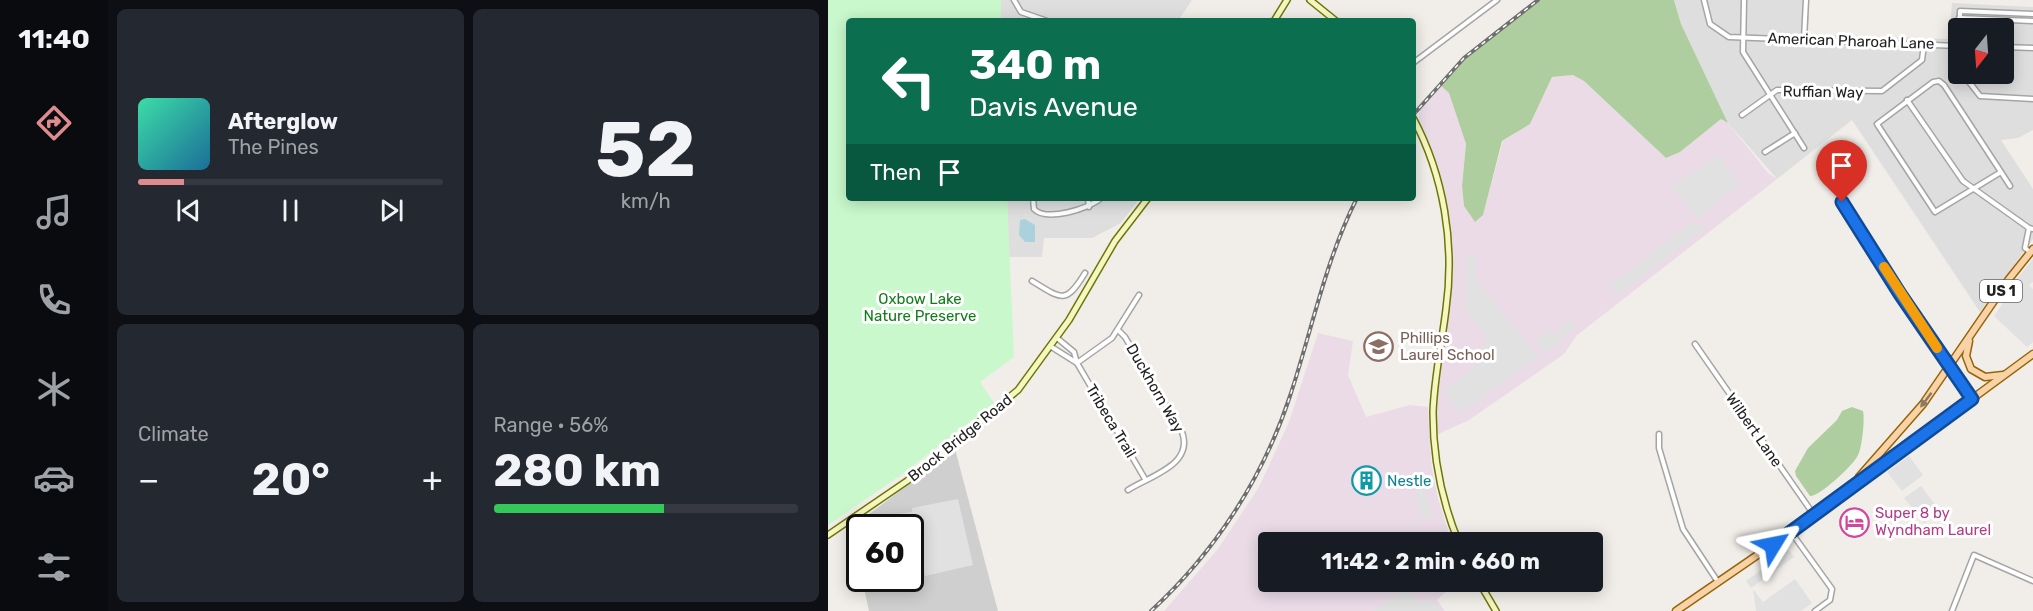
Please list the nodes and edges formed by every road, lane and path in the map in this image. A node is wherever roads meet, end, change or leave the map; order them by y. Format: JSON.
{"nodes":[{"id":1,"x":1014,"y":0,"type":"edge"},
{"id":2,"x":1287,"y":0,"type":"edge"},
{"id":3,"x":1310,"y":0,"type":"edge"},
{"id":4,"x":1497,"y":0,"type":"edge"},
{"id":5,"x":1704,"y":0,"type":"edge"},
{"id":6,"x":1744,"y":0,"type":"edge"},
{"id":7,"x":1806,"y":0,"type":"edge"},
{"id":8,"x":2033,"y":14,"type":"edge"},
{"id":9,"x":1030,"y":15,"type":"junction"},
{"id":10,"x":1030,"y":18,"type":"edge"},
{"id":11,"x":1038,"y":18,"type":"edge"},
{"id":12,"x":1276,"y":18,"type":"edge"},
{"id":13,"x":1332,"y":18,"type":"edge"},
{"id":14,"x":1959,"y":18,"type":"edge"},
{"id":15,"x":2014,"y":20,"type":"edge"},
{"id":16,"x":2033,"y":21,"type":"edge"},
{"id":17,"x":1743,"y":37,"type":"junction"},
{"id":18,"x":1804,"y":39,"type":"junction"},
{"id":19,"x":1924,"y":44,"type":"junction"},
{"id":20,"x":1948,"y":45,"type":"edge"},
{"id":21,"x":2014,"y":47,"type":"edge"},
{"id":22,"x":2033,"y":48,"type":"edge"},
{"id":23,"x":1416,"y":61,"type":"edge"},
{"id":24,"x":1971,"y":84,"type":"edge"},
{"id":25,"x":1770,"y":95,"type":"junction"},
{"id":26,"x":2033,"y":99,"type":"edge"},
{"id":27,"x":1907,"y":100,"type":"junction"},
{"id":28,"x":1742,"y":115,"type":"dead end"},
{"id":29,"x":1416,"y":123,"type":"edge"},
{"id":30,"x":1795,"y":133,"type":"junction"},
{"id":31,"x":1804,"y":148,"type":"dead end"},
{"id":32,"x":1765,"y":152,"type":"dead end"},
{"id":33,"x":2001,"y":172,"type":"junction"},
{"id":34,"x":2010,"y":186,"type":"dead end"},
{"id":35,"x":1973,"y":190,"type":"junction"},
{"id":36,"x":1033,"y":201,"type":"edge"},
{"id":37,"x":1088,"y":201,"type":"edge"},
{"id":38,"x":1097,"y":201,"type":"edge"},
{"id":39,"x":1147,"y":201,"type":"edge"},
{"id":40,"x":1842,"y":202,"type":"dead end"},
{"id":41,"x":1089,"y":207,"type":"junction"},
{"id":42,"x":2031,"y":229,"type":"edge"},
{"id":43,"x":2032,"y":251,"type":"edge"},
{"id":44,"x":1085,"y":273,"type":"dead end"},
{"id":45,"x":1032,"y":281,"type":"dead end"},
{"id":46,"x":1071,"y":294,"type":"junction"},
{"id":47,"x":1139,"y":295,"type":"dead end"},
{"id":48,"x":1081,"y":301,"type":"junction"},
{"id":49,"x":1118,"y":330,"type":"junction"},
{"id":50,"x":1971,"y":335,"type":"junction"},
{"id":51,"x":1056,"y":337,"type":"junction"},
{"id":52,"x":1695,"y":344,"type":"dead end"},
{"id":53,"x":1050,"y":346,"type":"junction"},
{"id":54,"x":2033,"y":354,"type":"edge"},
{"id":55,"x":1077,"y":363,"type":"junction"},
{"id":56,"x":1950,"y":367,"type":"junction"},
{"id":57,"x":2006,"y":374,"type":"junction"},
{"id":58,"x":1972,"y":399,"type":"junction"},
{"id":59,"x":1659,"y":434,"type":"dead end"},
{"id":60,"x":1145,"y":479,"type":"junction"},
{"id":61,"x":1853,"y":484,"type":"junction"},
{"id":62,"x":1128,"y":490,"type":"dead end"},
{"id":63,"x":1814,"y":515,"type":"junction"},
{"id":64,"x":1456,"y":532,"type":"edge"},
{"id":65,"x":1791,"y":532,"type":"junction"},
{"id":66,"x":828,"y":535,"type":"edge"},
{"id":67,"x":2033,"y":581,"type":"edge"},
{"id":68,"x":1718,"y":582,"type":"junction"},
{"id":69,"x":1485,"y":592,"type":"edge"},
{"id":70,"x":1496,"y":611,"type":"edge"},
{"id":71,"x":1676,"y":611,"type":"edge"},
{"id":72,"x":1815,"y":611,"type":"edge"},
{"id":73,"x":1952,"y":611,"type":"edge"}],
"edges":[{"from":1,"to":9,"type":"street"},
{"from":2,"to":12,"type":"street"},
{"from":3,"to":13,"type":"street"},
{"from":4,"to":23,"type":"street"},
{"from":5,"to":17,"type":"street","name":"American Pharoah Lane"},
{"from":6,"to":17,"type":"street"},
{"from":7,"to":18,"type":"street"},
{"from":8,"to":14,"type":"street"},
{"from":9,"to":10,"type":"street"},
{"from":9,"to":11,"type":"street"},
{"from":15,"to":16,"type":"street"},
{"from":17,"to":18,"type":"street","name":"American Pharoah Lane"},
{"from":17,"to":25,"type":"street"},
{"from":18,"to":19,"type":"street","name":"American Pharoah Lane"},
{"from":19,"to":20,"type":"street","name":"American Pharoah Lane"},
{"from":19,"to":25,"type":"street","name":"Ruffian Way"},
{"from":21,"to":22,"type":"street"},
{"from":24,"to":26,"type":"street"},
{"from":25,"to":28,"type":"street"},
{"from":25,"to":30,"type":"street"},
{"from":27,"to":33,"type":"street"},
{"from":27,"to":35,"type":"street"},
{"from":27,"to":35,"type":"street"},
{"from":29,"to":64,"type":"street"},
{"from":30,"to":31,"type":"street"},
{"from":30,"to":32,"type":"street"},
{"from":33,"to":34,"type":"street"},
{"from":33,"to":35,"type":"street"},
{"from":35,"to":42,"type":"street"},
{"from":36,"to":41,"type":"street"},
{"from":37,"to":41,"type":"street"},
{"from":38,"to":41,"type":"street"},
{"from":39,"to":48,"type":"street","name":"Brock Bridge Road"},
{"from":40,"to":56,"type":"street"},
{"from":42,"to":43,"type":"street"},
{"from":43,"to":50,"type":"main road","number":"US 1"},
{"from":44,"to":46,"type":"street"},
{"from":45,"to":46,"type":"street"},
{"from":46,"to":48,"type":"street"},
{"from":47,"to":49,"type":"street"},
{"from":48,"to":51,"type":"street","name":"Brock Bridge Road"},
{"from":49,"to":55,"type":"street"},
{"from":49,"to":60,"type":"street","name":"Duckhorn Way"},
{"from":50,"to":56,"type":"main road","number":"US 1"},
{"from":50,"to":57,"type":"main road"},
{"from":51,"to":53,"type":"street","name":"Brock Bridge Road"},
{"from":51,"to":55,"type":"street","name":"Tribeca Trail"},
{"from":52,"to":63,"type":"street","name":"Wilbert Lane"},
{"from":53,"to":55,"type":"street","name":"Tribeca Trail"},
{"from":53,"to":66,"type":"street","name":"Brock Bridge Road"},
{"from":54,"to":57,"type":"main road","number":"US 1"},
{"from":55,"to":60,"type":"street","name":"Tribeca Trail"},
{"from":56,"to":58,"type":"street"},
{"from":56,"to":61,"type":"main road","number":"US 1","one_way":true},
{"from":57,"to":58,"type":"main road","number":"US 1"},
{"from":58,"to":61,"type":"main road","number":"US 1"},
{"from":59,"to":68,"type":"street"},
{"from":60,"to":62,"type":"street","name":"Duckhorn Way"},
{"from":61,"to":63,"type":"main road","number":"US 1"},
{"from":63,"to":65,"type":"main road","number":"US 1"},
{"from":65,"to":68,"type":"main road","number":"US 1"},
{"from":65,"to":72,"type":"street"},
{"from":67,"to":73,"type":"street"},
{"from":68,"to":71,"type":"main road","number":"US 1"},
{"from":69,"to":70,"type":"street"}]}
